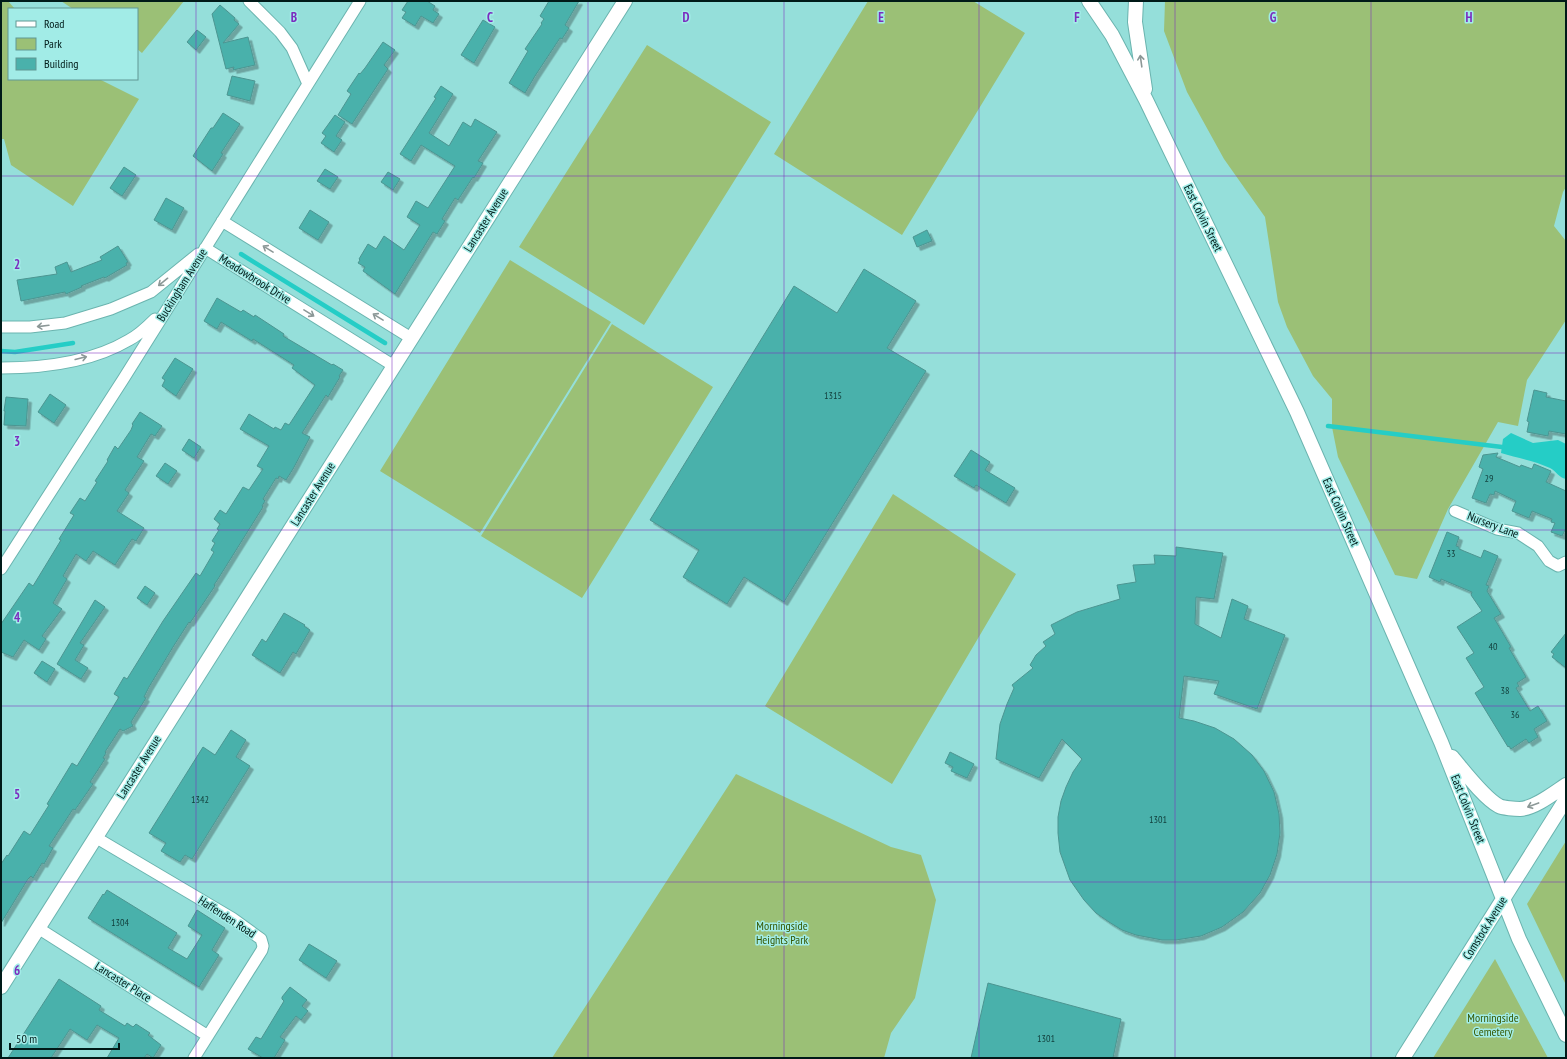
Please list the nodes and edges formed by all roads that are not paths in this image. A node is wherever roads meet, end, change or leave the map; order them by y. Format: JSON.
{"nodes":[{"id":1,"x":249,"y":1,"type":"edge"},
{"id":2,"x":360,"y":1,"type":"edge"},
{"id":3,"x":625,"y":1,"type":"edge"},
{"id":4,"x":1089,"y":1,"type":"edge"},
{"id":5,"x":1136,"y":1,"type":"edge"},
{"id":6,"x":308,"y":84,"type":"junction"},
{"id":7,"x":1146,"y":100,"type":"junction"},
{"id":8,"x":222,"y":221,"type":"junction"},
{"id":9,"x":205,"y":248,"type":"junction"},
{"id":10,"x":169,"y":306,"type":"junction"},
{"id":11,"x":1,"y":327,"type":"edge"},
{"id":12,"x":412,"y":338,"type":"junction"},
{"id":13,"x":394,"y":366,"type":"junction"},
{"id":14,"x":1,"y":368,"type":"edge"},
{"id":15,"x":1455,"y":511,"type":"dead end"},
{"id":16,"x":1566,"y":562,"type":"edge"},
{"id":17,"x":1,"y":569,"type":"edge"},
{"id":18,"x":1441,"y":742,"type":"junction"},
{"id":19,"x":1566,"y":785,"type":"edge"},
{"id":20,"x":1566,"y":799,"type":"edge"},
{"id":21,"x":95,"y":837,"type":"junction"},
{"id":22,"x":1503,"y":899,"type":"junction"},
{"id":23,"x":38,"y":928,"type":"junction"},
{"id":24,"x":3,"y":980,"type":"edge"},
{"id":25,"x":1566,"y":1035,"type":"edge"},
{"id":26,"x":208,"y":1036,"type":"junction"},
{"id":27,"x":194,"y":1058,"type":"edge"},
{"id":28,"x":1403,"y":1058,"type":"edge"}],
"edges":[{"from":1,"to":6,"type":"street"},
{"from":2,"to":6,"type":"street","name":"Buckingham Avenue"},
{"from":3,"to":12,"type":"street","name":"Lancaster Avenue"},
{"from":4,"to":7,"type":"street","name":"East Colvin Street"},
{"from":7,"to":5,"type":"street","one_way":true},
{"from":6,"to":8,"type":"street","name":"Buckingham Avenue"},
{"from":7,"to":18,"type":"street","name":"East Colvin Street"},
{"from":8,"to":9,"type":"street","name":"Buckingham Avenue"},
{"from":12,"to":8,"type":"street","one_way":true},
{"from":9,"to":10,"type":"street","name":"Buckingham Avenue"},
{"from":9,"to":11,"type":"street","name":"Meadowbrook Drive","one_way":true},
{"from":9,"to":13,"type":"street","name":"Meadowbrook Drive","one_way":true},
{"from":14,"to":10,"type":"street","one_way":true},
{"from":10,"to":17,"type":"street","name":"Buckingham Avenue"},
{"from":12,"to":13,"type":"street","name":"Lancaster Avenue"},
{"from":13,"to":21,"type":"street","name":"Lancaster Avenue"},
{"from":15,"to":16,"type":"street","name":"Nursery Lane"},
{"from":19,"to":18,"type":"street","one_way":true},
{"from":18,"to":22,"type":"street","name":"East Colvin Street"},
{"from":20,"to":22,"type":"street","name":"Comstock Avenue"},
{"from":21,"to":23,"type":"street","name":"Lancaster Avenue"},
{"from":21,"to":26,"type":"street","name":"Haffenden Road"},
{"from":22,"to":25,"type":"street","name":"East Colvin Street"},
{"from":22,"to":28,"type":"street","name":"Comstock Avenue"},
{"from":23,"to":24,"type":"street","name":"Lancaster Avenue"},
{"from":23,"to":26,"type":"street","name":"Lancaster Place"},
{"from":26,"to":27,"type":"street","name":"Haffenden Road"}]}
